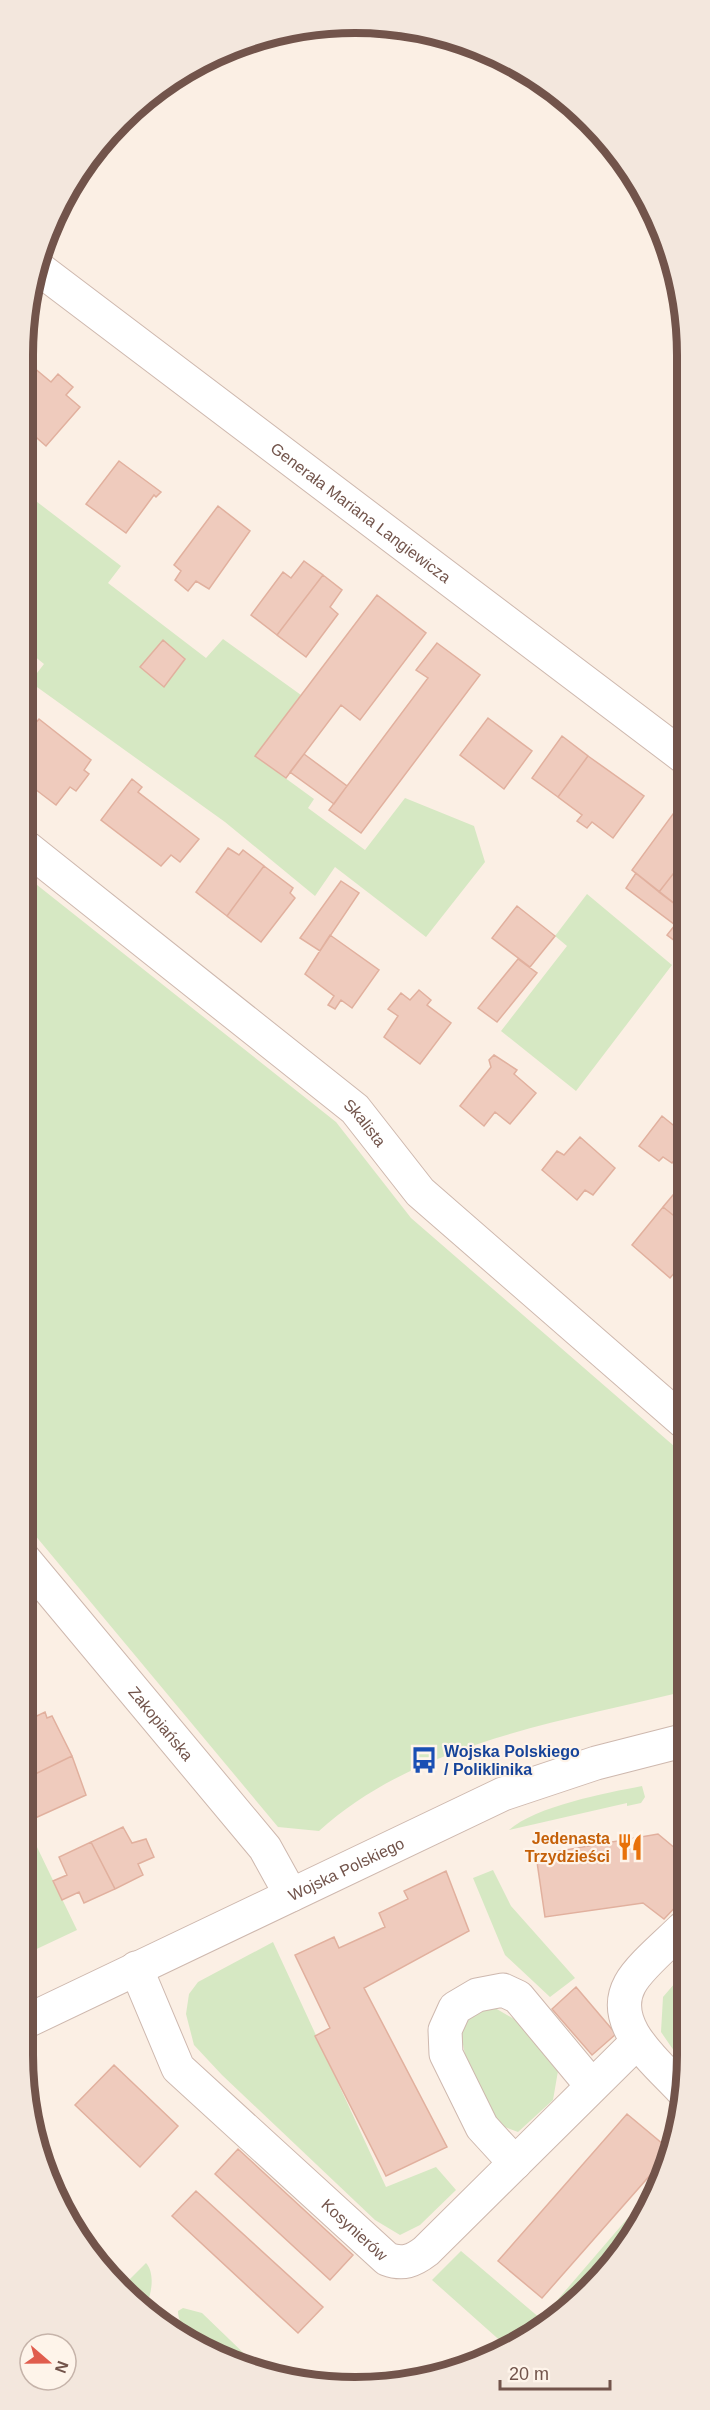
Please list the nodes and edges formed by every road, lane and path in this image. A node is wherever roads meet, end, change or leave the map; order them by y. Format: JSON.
{"nodes":[{"id":1,"x":44,"y":272,"type":"edge"},
{"id":2,"x":677,"y":752,"type":"edge"},
{"id":3,"x":33,"y":853,"type":"edge"},
{"id":4,"x":677,"y":1417,"type":"edge"},
{"id":5,"x":33,"y":1570,"type":"edge"},
{"id":6,"x":677,"y":1742,"type":"edge"},
{"id":7,"x":291,"y":1895,"type":"junction"},
{"id":8,"x":677,"y":1934,"type":"edge"},
{"id":9,"x":136,"y":1968,"type":"junction"},
{"id":10,"x":33,"y":2018,"type":"edge"},
{"id":11,"x":638,"y":2042,"type":"junction"},
{"id":12,"x":675,"y":2083,"type":"edge"},
{"id":13,"x":592,"y":2086,"type":"junction"},
{"id":14,"x":515,"y":2163,"type":"junction"}],
"edges":[{"from":1,"to":2,"type":"street","name":"Generała Mariana Langiewicza"},
{"from":3,"to":4,"type":"street","name":"Skalista"},
{"from":5,"to":7,"type":"street","name":"Zakopiańska"},
{"from":6,"to":7,"type":"street","name":"Wojska Polskiego"},
{"from":7,"to":9,"type":"street","name":"Wojska Polskiego"},
{"from":8,"to":11,"type":"street"},
{"from":9,"to":10,"type":"street","name":"Wojska Polskiego"},
{"from":9,"to":14,"type":"street","name":"Kosynierów"},
{"from":11,"to":12,"type":"street"},
{"from":11,"to":13,"type":"street","name":"Kosynierów"},
{"from":13,"to":14,"type":"street","name":"Kosynierów"},
{"from":13,"to":14,"type":"street"}]}
